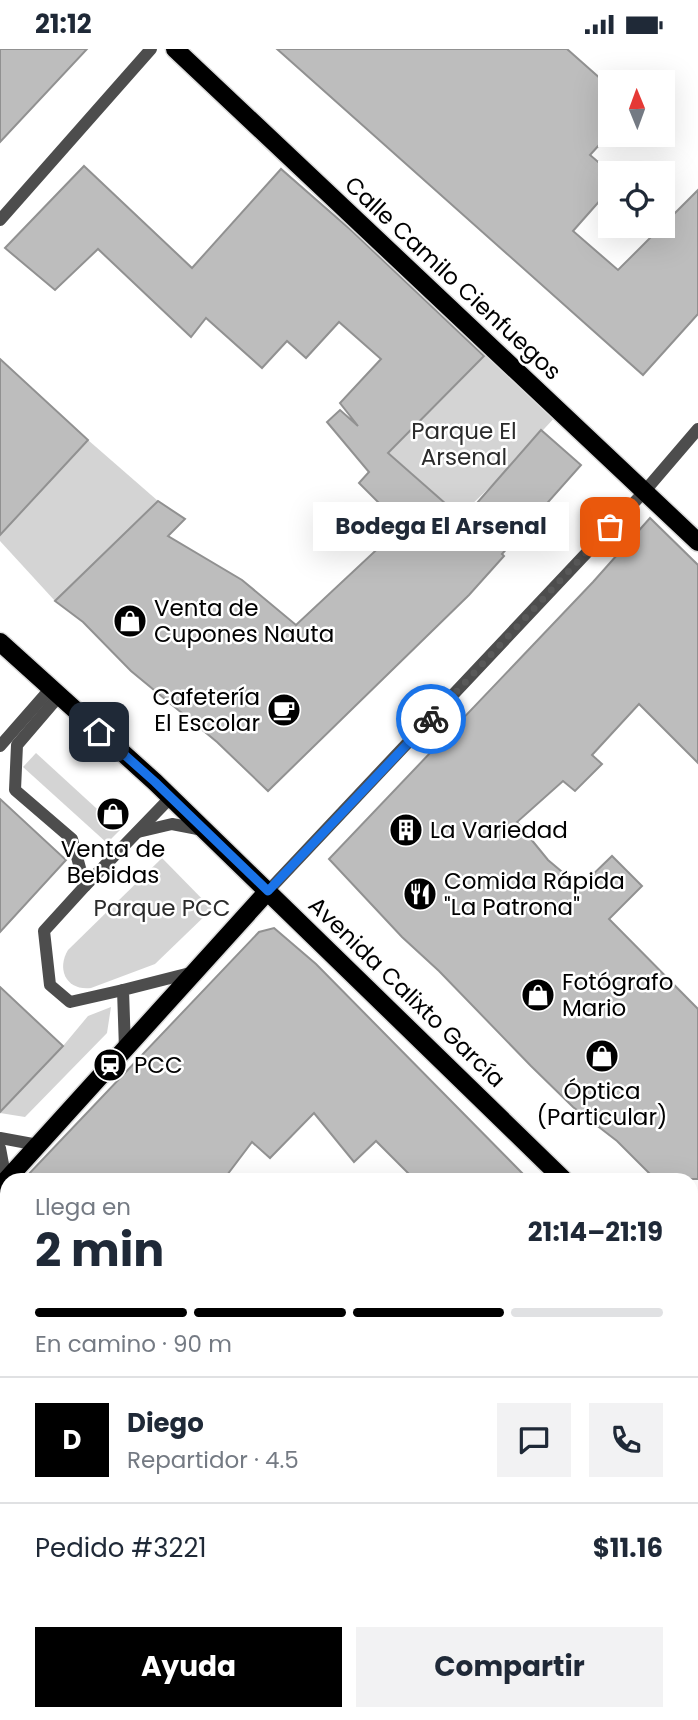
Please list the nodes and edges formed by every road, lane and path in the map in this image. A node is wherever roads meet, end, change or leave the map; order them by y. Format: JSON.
{"nodes":[{"id":1,"x":151,"y":49,"type":"edge"},
{"id":2,"x":175,"y":49,"type":"edge"},
{"id":3,"x":0,"y":220,"type":"edge"},
{"id":4,"x":698,"y":429,"type":"edge"},
{"id":5,"x":644,"y":492,"type":"junction"},
{"id":6,"x":698,"y":542,"type":"edge"},
{"id":7,"x":0,"y":642,"type":"edge"},
{"id":8,"x":55,"y":692,"type":"junction"},
{"id":9,"x":0,"y":746,"type":"edge"},
{"id":10,"x":171,"y":797,"type":"junction"},
{"id":11,"x":204,"y":830,"type":"junction"},
{"id":12,"x":138,"y":832,"type":"junction"},
{"id":13,"x":85,"y":886,"type":"junction"},
{"id":14,"x":268,"y":891,"type":"junction"},
{"id":15,"x":195,"y":972,"type":"junction"},
{"id":16,"x":122,"y":990,"type":"junction"},
{"id":17,"x":125,"y":1049,"type":"junction"},
{"id":18,"x":0,"y":1138,"type":"edge"},
{"id":19,"x":38,"y":1145,"type":"junction"},
{"id":20,"x":0,"y":1148,"type":"edge"},
{"id":21,"x":5,"y":1173,"type":"edge"},
{"id":22,"x":12,"y":1173,"type":"edge"},
{"id":23,"x":558,"y":1173,"type":"edge"}],
"edges":[{"from":1,"to":3,"type":"street"},
{"from":2,"to":5,"type":"main road","name":"Calle Camilo Cienfuegos"},
{"from":4,"to":5,"type":"street"},
{"from":5,"to":6,"type":"main road","name":"Calle Camilo Cienfuegos"},
{"from":5,"to":14,"type":"street"},
{"from":7,"to":8,"type":"main road","name":"Avenida Calixto García"},
{"from":8,"to":9,"type":"street"},
{"from":8,"to":10,"type":"main road","name":"Avenida Calixto García"},
{"from":8,"to":13,"type":"street"},
{"from":10,"to":11,"type":"main road","name":"Avenida Calixto García"},
{"from":10,"to":12,"type":"street"},
{"from":11,"to":12,"type":"street"},
{"from":11,"to":14,"type":"main road","name":"Avenida Calixto García"},
{"from":12,"to":13,"type":"street"},
{"from":13,"to":16,"type":"street"},
{"from":14,"to":15,"type":"main road"},
{"from":14,"to":23,"type":"main road","name":"Avenida Calixto García"},
{"from":15,"to":16,"type":"street"},
{"from":15,"to":17,"type":"main road"},
{"from":16,"to":17,"type":"street"},
{"from":17,"to":19,"type":"main road"},
{"from":18,"to":19,"type":"street"},
{"from":19,"to":22,"type":"main road"},
{"from":20,"to":21,"type":"street"}]}
